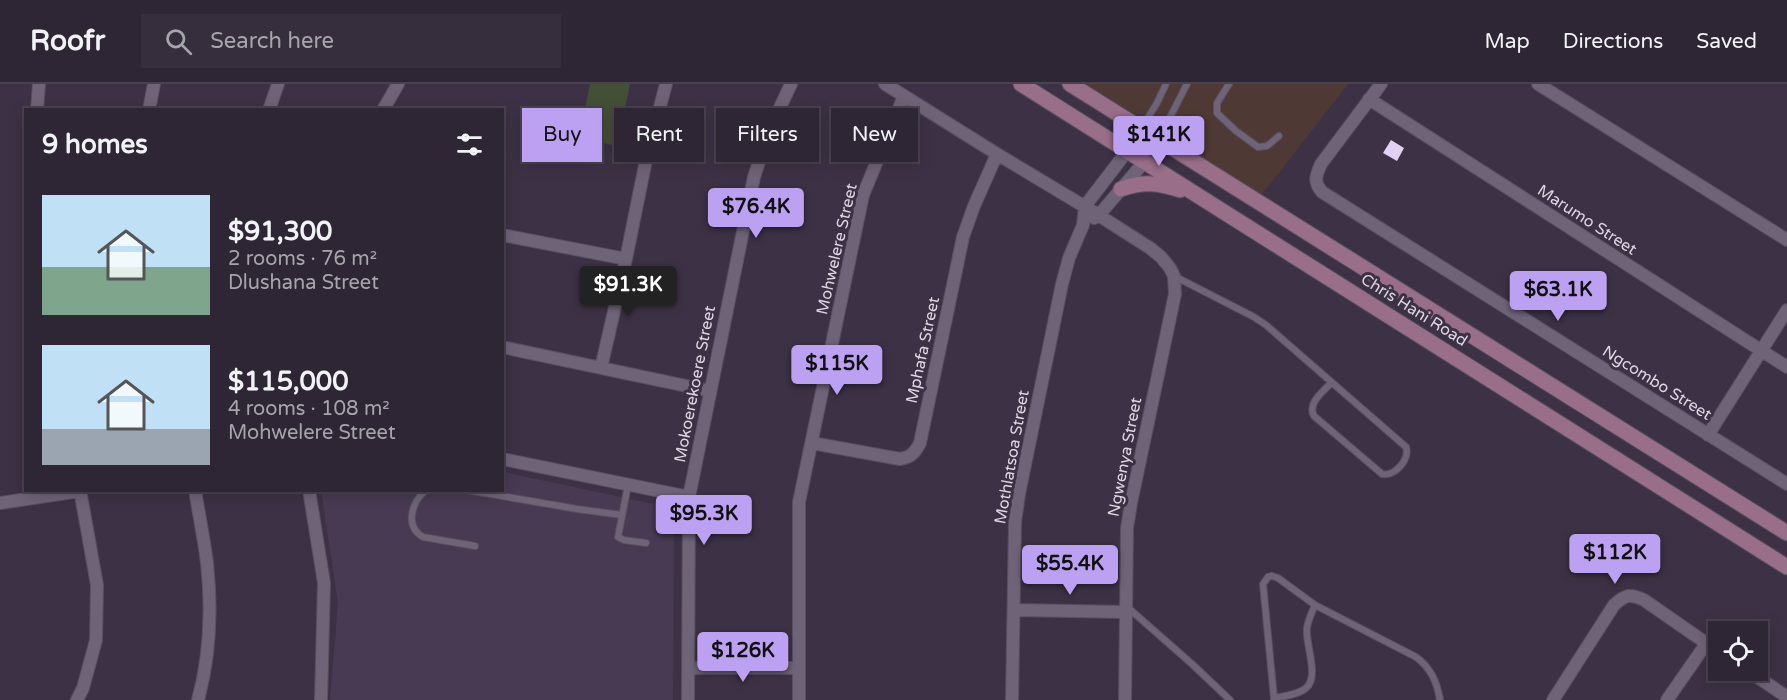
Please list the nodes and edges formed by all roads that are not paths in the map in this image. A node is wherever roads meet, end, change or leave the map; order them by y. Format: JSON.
{"nodes":[{"id":1,"x":39,"y":84,"type":"edge"},
{"id":2,"x":154,"y":84,"type":"edge"},
{"id":3,"x":278,"y":84,"type":"edge"},
{"id":4,"x":398,"y":84,"type":"edge"},
{"id":5,"x":666,"y":84,"type":"edge"},
{"id":6,"x":791,"y":84,"type":"edge"},
{"id":7,"x":885,"y":84,"type":"edge"},
{"id":8,"x":1021,"y":84,"type":"edge"},
{"id":9,"x":1070,"y":84,"type":"edge"},
{"id":10,"x":1166,"y":84,"type":"edge"},
{"id":11,"x":1187,"y":84,"type":"edge"},
{"id":12,"x":1229,"y":84,"type":"edge"},
{"id":13,"x":1381,"y":84,"type":"edge"},
{"id":14,"x":1538,"y":84,"type":"edge"},
{"id":15,"x":904,"y":96,"type":"junction"},
{"id":16,"x":1369,"y":99,"type":"junction"},
{"id":17,"x":37,"y":108,"type":"edge"},
{"id":18,"x":149,"y":108,"type":"edge"},
{"id":19,"x":270,"y":108,"type":"edge"},
{"id":20,"x":384,"y":108,"type":"edge"},
{"id":21,"x":1141,"y":129,"type":"junction"},
{"id":22,"x":1279,"y":136,"type":"dead end"},
{"id":23,"x":1159,"y":139,"type":"junction"},
{"id":24,"x":1128,"y":150,"type":"junction"},
{"id":25,"x":997,"y":154,"type":"junction"},
{"id":26,"x":1144,"y":161,"type":"junction"},
{"id":27,"x":1121,"y":189,"type":"junction"},
{"id":28,"x":1197,"y":195,"type":"junction"},
{"id":29,"x":1085,"y":206,"type":"junction"},
{"id":30,"x":1099,"y":216,"type":"junction"},
{"id":31,"x":1083,"y":225,"type":"junction"},
{"id":32,"x":504,"y":235,"type":"edge"},
{"id":33,"x":1787,"y":240,"type":"edge"},
{"id":34,"x":626,"y":260,"type":"junction"},
{"id":35,"x":1174,"y":276,"type":"junction"},
{"id":36,"x":1787,"y":310,"type":"edge"},
{"id":37,"x":504,"y":347,"type":"edge"},
{"id":38,"x":1761,"y":351,"type":"junction"},
{"id":39,"x":1787,"y":367,"type":"edge"},
{"id":40,"x":601,"y":368,"type":"junction"},
{"id":41,"x":1331,"y":383,"type":"junction"},
{"id":42,"x":710,"y":391,"type":"junction"},
{"id":43,"x":1708,"y":435,"type":"junction"},
{"id":44,"x":812,"y":443,"type":"junction"},
{"id":45,"x":504,"y":459,"type":"edge"},
{"id":46,"x":628,"y":484,"type":"junction"},
{"id":47,"x":1787,"y":484,"type":"edge"},
{"id":48,"x":73,"y":492,"type":"edge"},
{"id":49,"x":80,"y":492,"type":"edge"},
{"id":50,"x":195,"y":492,"type":"edge"},
{"id":51,"x":309,"y":492,"type":"edge"},
{"id":52,"x":425,"y":492,"type":"edge"},
{"id":53,"x":479,"y":492,"type":"edge"},
{"id":54,"x":689,"y":497,"type":"junction"},
{"id":55,"x":0,"y":502,"type":"edge"},
{"id":56,"x":622,"y":515,"type":"junction"},
{"id":57,"x":1787,"y":533,"type":"edge"},
{"id":58,"x":646,"y":543,"type":"dead end"},
{"id":59,"x":475,"y":546,"type":"dead end"},
{"id":60,"x":1787,"y":567,"type":"edge"},
{"id":61,"x":1315,"y":605,"type":"junction"},
{"id":62,"x":1125,"y":609,"type":"junction"},
{"id":63,"x":1014,"y":610,"type":"junction"},
{"id":64,"x":1706,"y":644,"type":"joint"},
{"id":65,"x":688,"y":668,"type":"junction"},
{"id":66,"x":798,"y":668,"type":"junction"},
{"id":67,"x":1763,"y":681,"type":"edge"},
{"id":68,"x":1787,"y":697,"type":"edge"},
{"id":69,"x":1274,"y":699,"type":"edge"},
{"id":70,"x":77,"y":700,"type":"edge"},
{"id":71,"x":198,"y":700,"type":"edge"},
{"id":72,"x":321,"y":700,"type":"edge"},
{"id":73,"x":688,"y":700,"type":"edge"},
{"id":74,"x":799,"y":700,"type":"edge"},
{"id":75,"x":1012,"y":700,"type":"edge"},
{"id":76,"x":1125,"y":700,"type":"edge"},
{"id":77,"x":1230,"y":700,"type":"edge"},
{"id":78,"x":1440,"y":700,"type":"edge"},
{"id":79,"x":1553,"y":700,"type":"edge"},
{"id":80,"x":1667,"y":700,"type":"edge"}],
"edges":[{"from":1,"to":17,"type":"street"},
{"from":2,"to":18,"type":"street"},
{"from":3,"to":19,"type":"street"},
{"from":4,"to":20,"type":"street"},
{"from":5,"to":34,"type":"street"},
{"from":6,"to":42,"type":"street","name":"Mokoerekoere Street"},
{"from":7,"to":15,"type":"street"},
{"from":8,"to":24,"type":"main road","name":"Chris Hani Road"},
{"from":9,"to":21,"type":"main road","name":"Chris Hani Road"},
{"from":10,"to":21,"type":"lane"},
{"from":11,"to":23,"type":"lane"},
{"from":12,"to":22,"type":"lane"},
{"from":13,"to":16,"type":"street"},
{"from":14,"to":33,"type":"street"},
{"from":15,"to":25,"type":"street"},
{"from":15,"to":44,"type":"street","name":"Mohwelere Street"},
{"from":16,"to":38,"type":"street","name":"Marumo Street"},
{"from":16,"to":43,"type":"street","name":"Ngcombo Street"},
{"from":21,"to":23,"type":"main road","name":"Chris Hani Road"},
{"from":21,"to":24,"type":"street"},
{"from":23,"to":26,"type":"street"},
{"from":23,"to":57,"type":"main road","name":"Chris Hani Road"},
{"from":24,"to":26,"type":"main road","name":"Chris Hani Road"},
{"from":24,"to":29,"type":"street"},
{"from":25,"to":29,"type":"street"},
{"from":25,"to":44,"type":"street","name":"Mphafa Street"},
{"from":26,"to":27,"type":"street"},
{"from":26,"to":28,"type":"main road","name":"Chris Hani Road"},
{"from":27,"to":28,"type":"main road"},
{"from":27,"to":30,"type":"street"},
{"from":28,"to":60,"type":"main road","name":"Chris Hani Road"},
{"from":29,"to":30,"type":"street"},
{"from":29,"to":31,"type":"street","name":"Mothlatsoa Street"},
{"from":30,"to":31,"type":"street"},
{"from":30,"to":35,"type":"street"},
{"from":31,"to":63,"type":"street","name":"Mothlatsoa Street"},
{"from":32,"to":34,"type":"street"},
{"from":34,"to":40,"type":"street"},
{"from":35,"to":41,"type":"lane"},
{"from":35,"to":62,"type":"street","name":"Ngwenya Street"},
{"from":36,"to":38,"type":"street"},
{"from":37,"to":40,"type":"street"},
{"from":38,"to":39,"type":"street","name":"Marumo Street"},
{"from":38,"to":43,"type":"street"},
{"from":40,"to":42,"type":"street"},
{"from":41,"to":41,"type":"lane"},
{"from":42,"to":54,"type":"street","name":"Mokoerekoere Street"},
{"from":43,"to":47,"type":"street","name":"Ngcombo Street"},
{"from":44,"to":66,"type":"street","name":"Mohwelere Street"},
{"from":45,"to":46,"type":"street"},
{"from":46,"to":54,"type":"street"},
{"from":46,"to":56,"type":"lane"},
{"from":48,"to":55,"type":"street"},
{"from":49,"to":70,"type":"street"},
{"from":50,"to":71,"type":"street"},
{"from":51,"to":72,"type":"street"},
{"from":52,"to":59,"type":"lane"},
{"from":53,"to":56,"type":"lane"},
{"from":54,"to":65,"type":"street","name":"Mokoerekoere Street"},
{"from":56,"to":58,"type":"lane"},
{"from":61,"to":69,"type":"lane"},
{"from":61,"to":69,"type":"lane"},
{"from":61,"to":78,"type":"lane"},
{"from":62,"to":63,"type":"street"},
{"from":62,"to":76,"type":"street","name":"Ngwenya Street"},
{"from":62,"to":77,"type":"lane"},
{"from":63,"to":75,"type":"street","name":"Mothlatsoa Street"},
{"from":64,"to":79,"type":"street"},
{"from":64,"to":80,"type":"street"},
{"from":65,"to":66,"type":"street"},
{"from":65,"to":73,"type":"street","name":"Mokoerekoere Street"},
{"from":66,"to":74,"type":"street","name":"Mohwelere Street"},
{"from":67,"to":68,"type":"street"}]}
